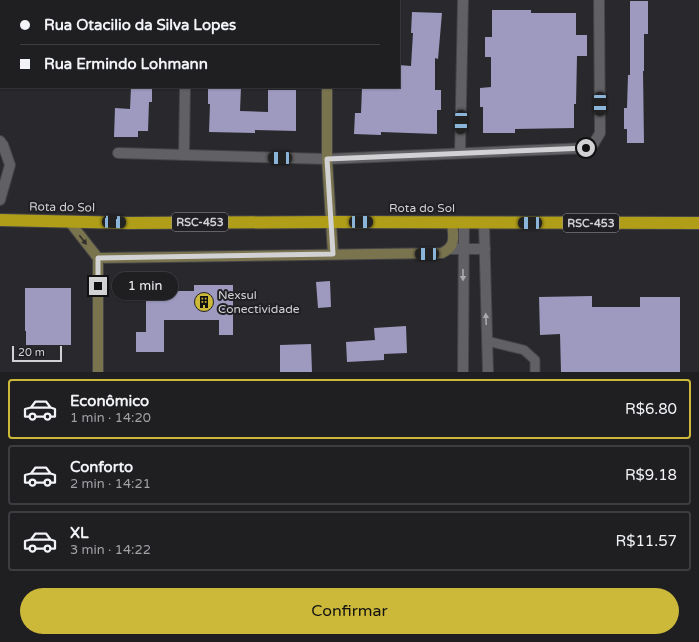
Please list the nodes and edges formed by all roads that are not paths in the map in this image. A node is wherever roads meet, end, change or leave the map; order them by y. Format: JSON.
{"nodes":[{"id":1,"x":463,"y":0,"type":"edge"},
{"id":2,"x":599,"y":0,"type":"edge"},
{"id":3,"x":185,"y":88,"type":"edge"},
{"id":4,"x":327,"y":88,"type":"edge"},
{"id":5,"x":0,"y":141,"type":"edge"},
{"id":6,"x":118,"y":153,"type":"dead end"},
{"id":7,"x":460,"y":153,"type":"junction"},
{"id":8,"x":184,"y":156,"type":"junction"},
{"id":9,"x":327,"y":159,"type":"junction"},
{"id":10,"x":0,"y":200,"type":"edge"},
{"id":11,"x":0,"y":220,"type":"edge"},
{"id":12,"x":69,"y":221,"type":"junction"},
{"id":13,"x":331,"y":222,"type":"junction"},
{"id":14,"x":458,"y":222,"type":"junction"},
{"id":15,"x":484,"y":223,"type":"junction"},
{"id":16,"x":699,"y":223,"type":"edge"},
{"id":17,"x":450,"y":249,"type":"junction"},
{"id":18,"x":464,"y":249,"type":"junction"},
{"id":19,"x":484,"y":249,"type":"junction"},
{"id":20,"x":333,"y":254,"type":"junction"},
{"id":21,"x":98,"y":258,"type":"junction"},
{"id":22,"x":487,"y":341,"type":"junction"},
{"id":23,"x":98,"y":372,"type":"edge"},
{"id":24,"x":463,"y":372,"type":"edge"},
{"id":25,"x":488,"y":372,"type":"edge"},
{"id":26,"x":535,"y":372,"type":"edge"}],
"edges":[{"from":1,"to":7,"type":"street"},
{"from":2,"to":7,"type":"street"},
{"from":3,"to":8,"type":"street"},
{"from":4,"to":9,"type":"street"},
{"from":5,"to":10,"type":"street"},
{"from":6,"to":8,"type":"street"},
{"from":7,"to":9,"type":"street"},
{"from":8,"to":9,"type":"street"},
{"from":9,"to":13,"type":"street"},
{"from":11,"to":12,"type":"highway","name":"Rota do Sol","number":"RSC-453"},
{"from":12,"to":13,"type":"highway","name":"Rota do Sol","number":"RSC-453"},
{"from":12,"to":21,"type":"street","one_way":true},
{"from":13,"to":14,"type":"highway","name":"Rota do Sol","number":"RSC-453"},
{"from":13,"to":20,"type":"street"},
{"from":14,"to":15,"type":"highway","name":"Rota do Sol","number":"RSC-453"},
{"from":14,"to":17,"type":"street"},
{"from":14,"to":18,"type":"street"},
{"from":15,"to":16,"type":"highway","name":"Rota do Sol","number":"RSC-453"},
{"from":15,"to":19,"type":"street"},
{"from":17,"to":18,"type":"street"},
{"from":17,"to":20,"type":"street"},
{"from":18,"to":19,"type":"street"},
{"from":18,"to":24,"type":"street","one_way":true},
{"from":22,"to":19,"type":"street","one_way":true},
{"from":20,"to":21,"type":"street"},
{"from":21,"to":23,"type":"street"},
{"from":22,"to":25,"type":"street"},
{"from":22,"to":26,"type":"lane"}]}
